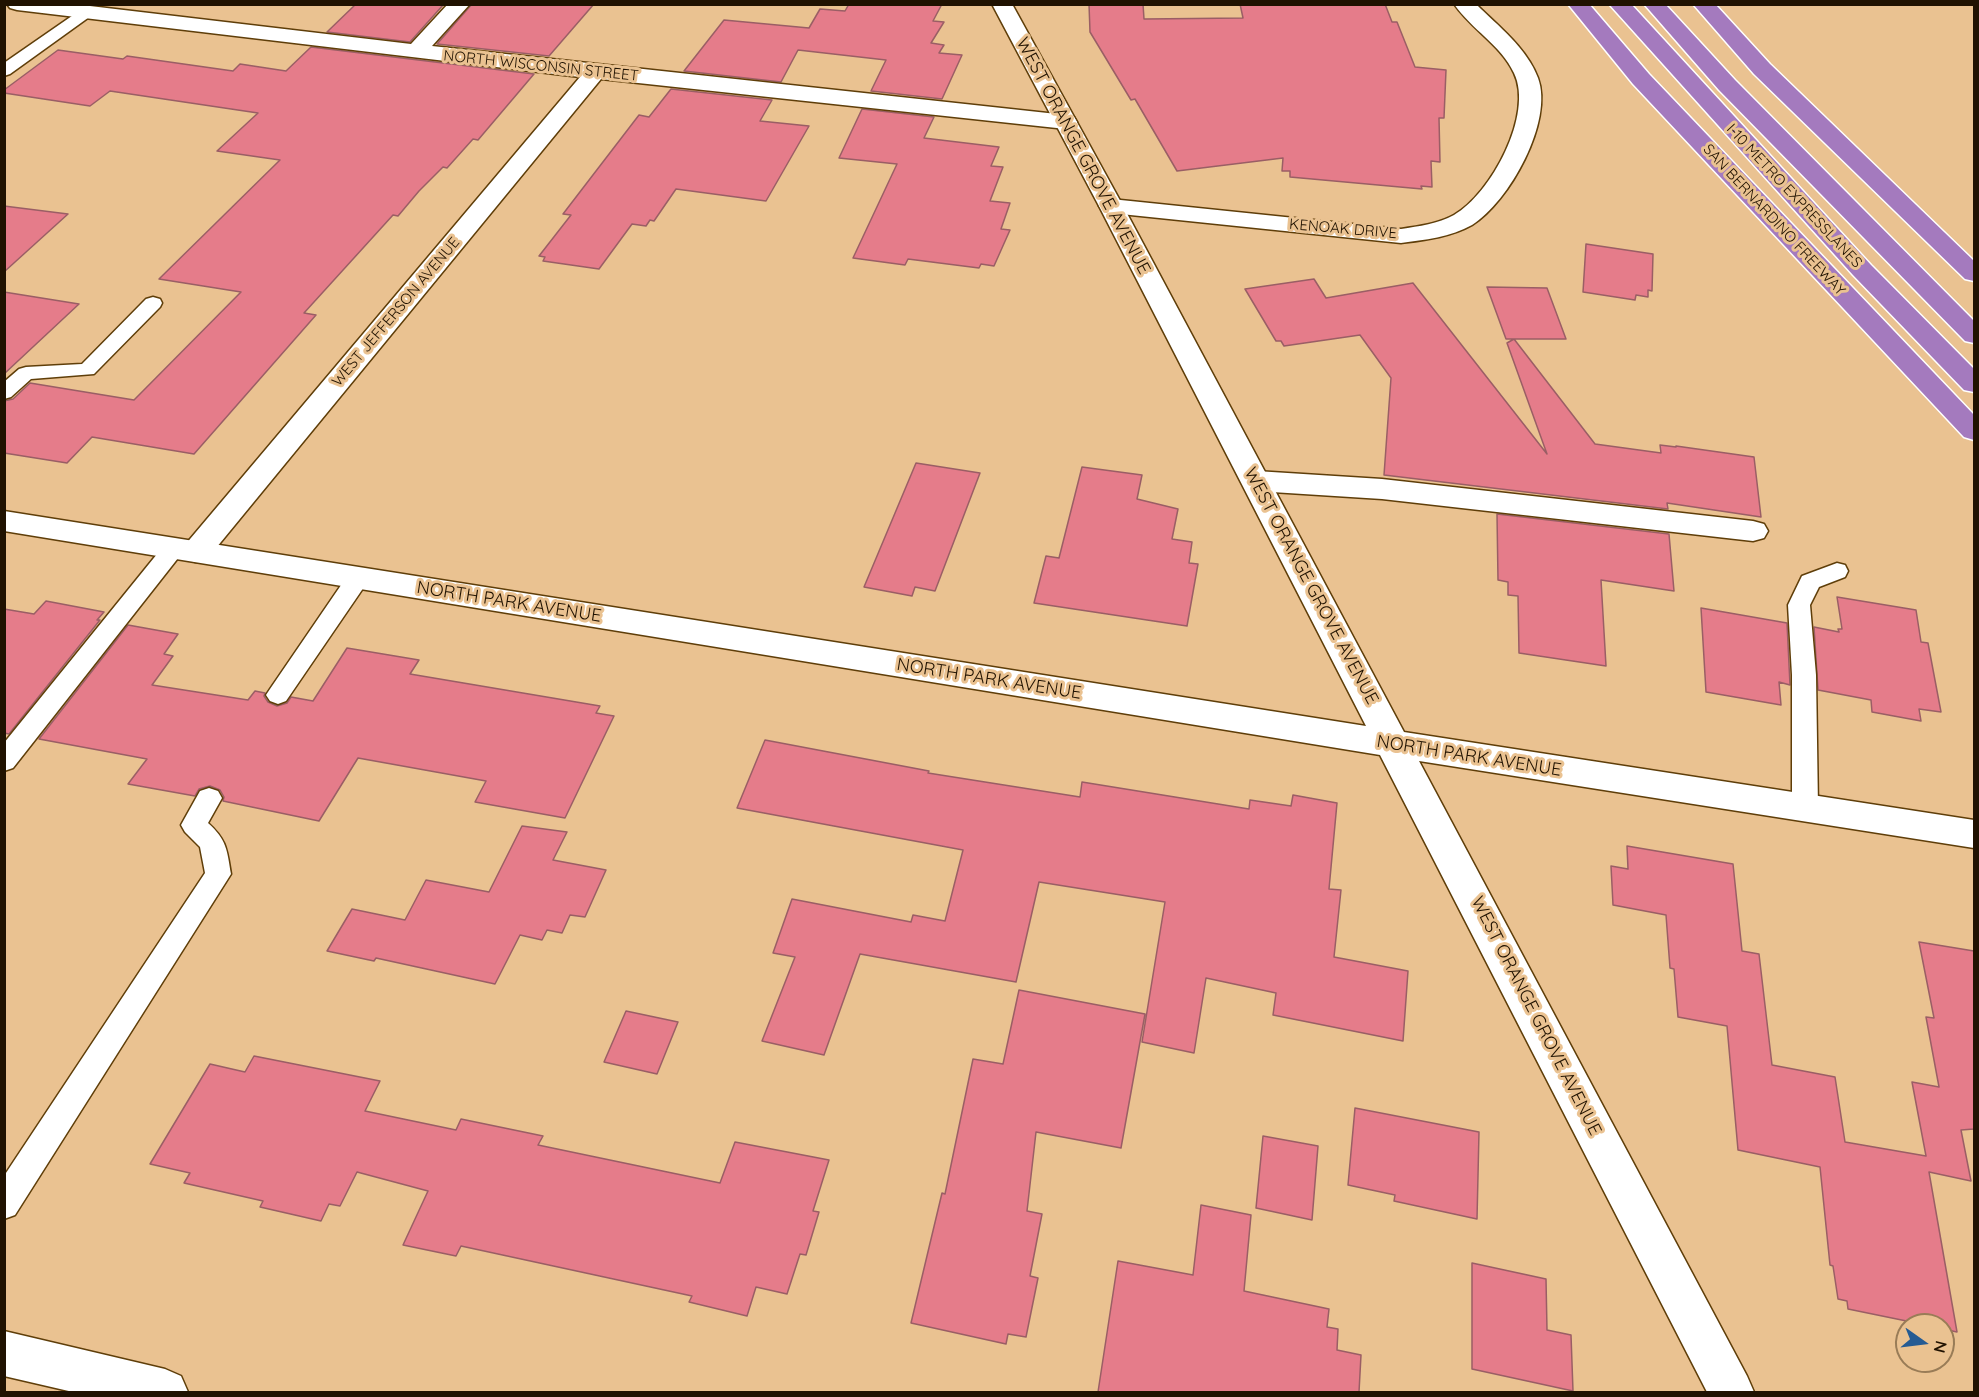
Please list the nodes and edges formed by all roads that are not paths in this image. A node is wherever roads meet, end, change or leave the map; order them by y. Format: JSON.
{"nodes":[{"id":1,"x":17,"y":4,"type":"edge"},
{"id":2,"x":460,"y":4,"type":"edge"},
{"id":3,"x":1002,"y":4,"type":"edge"},
{"id":4,"x":1464,"y":4,"type":"edge"},
{"id":5,"x":1578,"y":4,"type":"edge"},
{"id":6,"x":1618,"y":4,"type":"edge"},
{"id":7,"x":1654,"y":4,"type":"edge"},
{"id":8,"x":1703,"y":4,"type":"edge"},
{"id":9,"x":123,"y":10,"type":"edge"},
{"id":10,"x":87,"y":12,"type":"junction"},
{"id":11,"x":415,"y":51,"type":"junction"},
{"id":12,"x":4,"y":71,"type":"edge"},
{"id":13,"x":595,"y":72,"type":"junction"},
{"id":14,"x":1066,"y":122,"type":"junction"},
{"id":15,"x":1111,"y":206,"type":"junction"},
{"id":16,"x":1974,"y":274,"type":"edge"},
{"id":17,"x":153,"y":303,"type":"dead end"},
{"id":18,"x":1974,"y":335,"type":"edge"},
{"id":19,"x":1974,"y":384,"type":"edge"},
{"id":20,"x":4,"y":393,"type":"edge"},
{"id":21,"x":1974,"y":431,"type":"edge"},
{"id":22,"x":1256,"y":481,"type":"junction"},
{"id":23,"x":4,"y":520,"type":"edge"},
{"id":24,"x":1753,"y":531,"type":"dead end"},
{"id":25,"x":185,"y":550,"type":"junction"},
{"id":26,"x":1837,"y":571,"type":"dead end"},
{"id":27,"x":358,"y":578,"type":"junction"},
{"id":28,"x":278,"y":695,"type":"dead end"},
{"id":29,"x":1394,"y":744,"type":"junction"},
{"id":30,"x":4,"y":761,"type":"edge"},
{"id":31,"x":209,"y":798,"type":"dead end"},
{"id":32,"x":1806,"y":808,"type":"junction"},
{"id":33,"x":1974,"y":834,"type":"edge"},
{"id":34,"x":4,"y":1204,"type":"edge"},
{"id":35,"x":4,"y":1353,"type":"edge"},
{"id":36,"x":165,"y":1392,"type":"edge"},
{"id":37,"x":1731,"y":1392,"type":"edge"}],
"edges":[{"from":1,"to":10,"type":"street","name":"NORTH WISCONSIN STREET"},
{"from":2,"to":11,"type":"street"},
{"from":3,"to":14,"type":"street","name":"WEST ORANGE GROVE AVENUE"},
{"from":4,"to":15,"type":"street","name":"KENOAK DRIVE"},
{"from":5,"to":21,"type":"highway","name":"SAN BERNARDINO FREEWAY"},
{"from":6,"to":19,"type":"highway","name":"I-10 METRO EXPRESSLANES"},
{"from":7,"to":18,"type":"highway","name":"I-10 METRO EXPRESSLANES"},
{"from":8,"to":16,"type":"highway"},
{"from":9,"to":10,"type":"street","name":"NORTH WISCONSIN STREET"},
{"from":9,"to":11,"type":"street","name":"NORTH WISCONSIN STREET"},
{"from":10,"to":12,"type":"lane"},
{"from":11,"to":13,"type":"street","name":"NORTH WISCONSIN STREET"},
{"from":13,"to":14,"type":"street","name":"NORTH WISCONSIN STREET"},
{"from":13,"to":25,"type":"street","name":"WEST JEFFERSON AVENUE"},
{"from":14,"to":15,"type":"street","name":"WEST ORANGE GROVE AVENUE"},
{"from":15,"to":22,"type":"street","name":"WEST ORANGE GROVE AVENUE"},
{"from":17,"to":20,"type":"lane"},
{"from":22,"to":24,"type":"street"},
{"from":22,"to":29,"type":"street","name":"WEST ORANGE GROVE AVENUE"},
{"from":23,"to":25,"type":"street","name":"NORTH PARK AVENUE"},
{"from":25,"to":27,"type":"street","name":"NORTH PARK AVENUE"},
{"from":25,"to":30,"type":"lane"},
{"from":26,"to":32,"type":"lane"},
{"from":27,"to":28,"type":"lane"},
{"from":27,"to":29,"type":"street","name":"NORTH PARK AVENUE"},
{"from":29,"to":32,"type":"street","name":"NORTH PARK AVENUE"},
{"from":29,"to":37,"type":"street","name":"WEST ORANGE GROVE AVENUE"},
{"from":31,"to":34,"type":"lane"},
{"from":32,"to":33,"type":"street","name":"NORTH PARK AVENUE"},
{"from":35,"to":36,"type":"street"}]}
